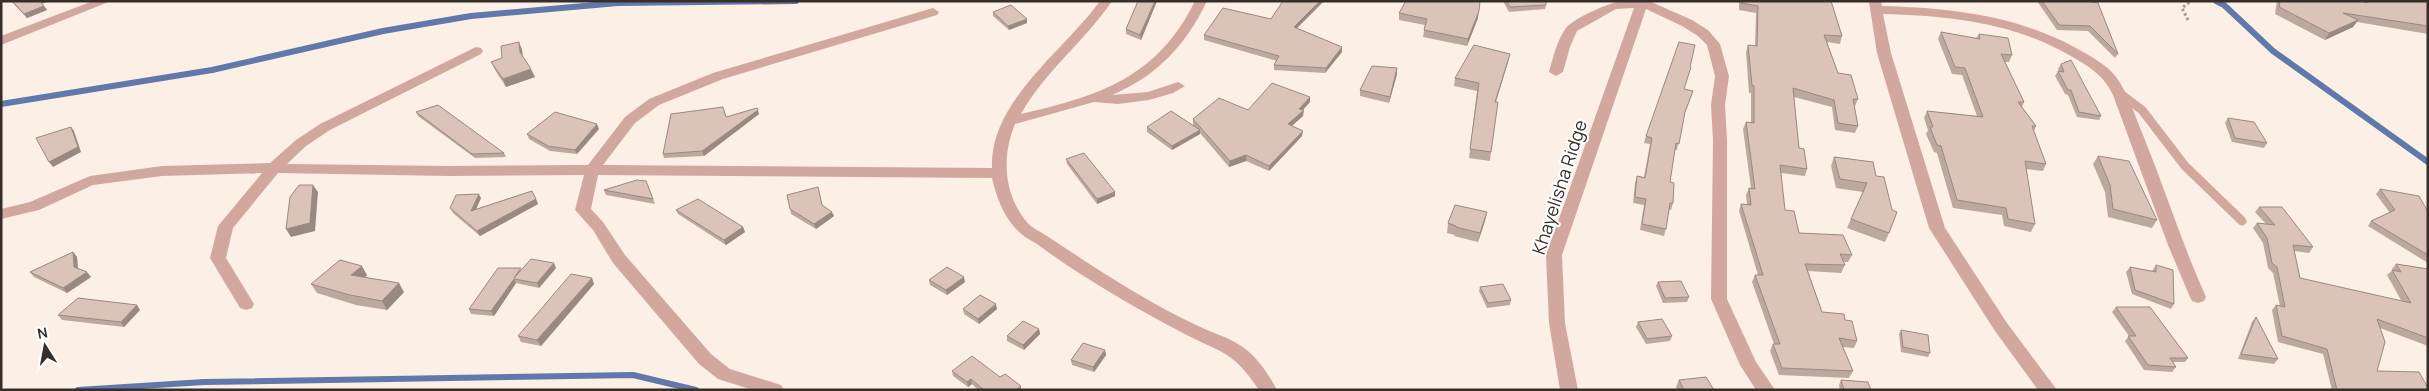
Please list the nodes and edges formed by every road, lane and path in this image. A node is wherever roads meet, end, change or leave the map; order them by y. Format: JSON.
{"nodes":[{"id":1,"x":105,"y":1,"type":"edge"},
{"id":2,"x":1106,"y":1,"type":"edge"},
{"id":3,"x":1201,"y":1,"type":"edge"},
{"id":4,"x":2191,"y":1,"type":"edge"},
{"id":5,"x":1643,"y":2,"type":"edge"},
{"id":6,"x":1615,"y":3,"type":"edge"},
{"id":7,"x":1875,"y":6,"type":"edge"},
{"id":8,"x":933,"y":12,"type":"dead end"},
{"id":9,"x":2188,"y":20,"type":"dead end"},
{"id":10,"x":1,"y":41,"type":"edge"},
{"id":11,"x":476,"y":51,"type":"dead end"},
{"id":12,"x":1556,"y":72,"type":"dead end"},
{"id":13,"x":1178,"y":86,"type":"dead end"},
{"id":14,"x":2118,"y":92,"type":"junction"},
{"id":15,"x":1091,"y":99,"type":"junction"},
{"id":16,"x":1009,"y":122,"type":"junction"},
{"id":17,"x":274,"y":168,"type":"junction"},
{"id":18,"x":592,"y":170,"type":"junction"},
{"id":19,"x":997,"y":173,"type":"junction"},
{"id":20,"x":1,"y":214,"type":"edge"},
{"id":21,"x":2242,"y":221,"type":"dead end"},
{"id":22,"x":2198,"y":297,"type":"dead end"},
{"id":23,"x":246,"y":304,"type":"dead end"},
{"id":24,"x":775,"y":390,"type":"edge"},
{"id":25,"x":1268,"y":390,"type":"edge"},
{"id":26,"x":1568,"y":390,"type":"edge"},
{"id":27,"x":1766,"y":390,"type":"edge"},
{"id":28,"x":2048,"y":390,"type":"edge"}],
"edges":[{"from":1,"to":10,"type":"street"},
{"from":2,"to":16,"type":"street"},
{"from":3,"to":15,"type":"street"},
{"from":4,"to":9,"type":"path"},
{"from":5,"to":6,"type":"street"},
{"from":5,"to":26,"type":"street","name":"Khayelisha Ridge"},
{"from":5,"to":27,"type":"street"},
{"from":6,"to":12,"type":"street"},
{"from":7,"to":14,"type":"street"},
{"from":7,"to":28,"type":"street"},
{"from":8,"to":18,"type":"street"},
{"from":11,"to":17,"type":"street"},
{"from":13,"to":15,"type":"street"},
{"from":14,"to":21,"type":"lane"},
{"from":14,"to":22,"type":"street"},
{"from":15,"to":16,"type":"street"},
{"from":16,"to":19,"type":"street"},
{"from":17,"to":18,"type":"street"},
{"from":17,"to":20,"type":"street"},
{"from":17,"to":23,"type":"street"},
{"from":18,"to":19,"type":"street"},
{"from":18,"to":24,"type":"street"},
{"from":19,"to":25,"type":"street"}]}
